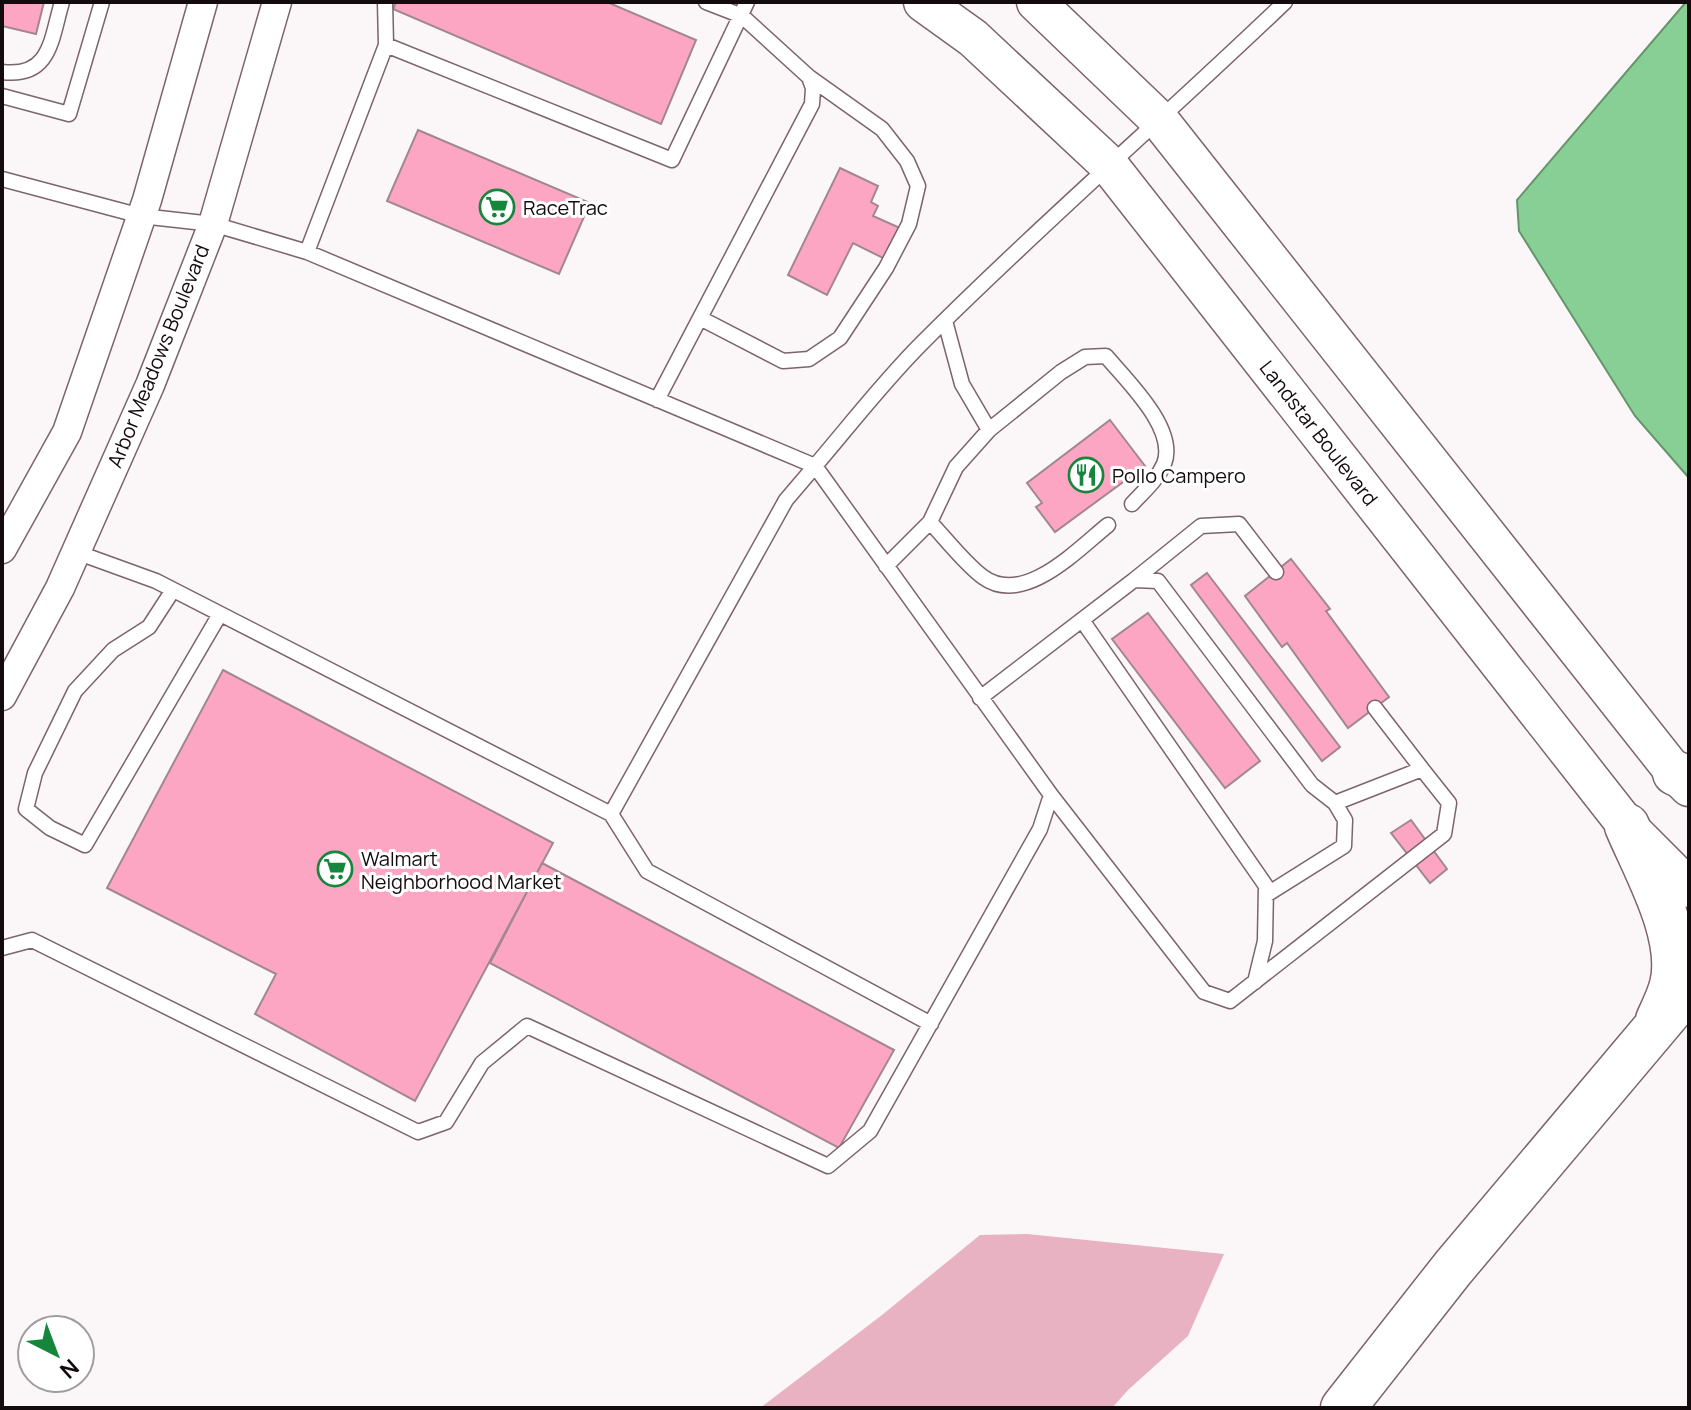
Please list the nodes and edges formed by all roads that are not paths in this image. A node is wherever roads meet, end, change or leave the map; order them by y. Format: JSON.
{"nodes":[{"id":1,"x":62,"y":2,"type":"edge"},
{"id":2,"x":102,"y":2,"type":"edge"},
{"id":3,"x":203,"y":2,"type":"edge"},
{"id":4,"x":277,"y":2,"type":"edge"},
{"id":5,"x":385,"y":2,"type":"edge"},
{"id":6,"x":706,"y":2,"type":"edge"},
{"id":7,"x":923,"y":2,"type":"edge"},
{"id":8,"x":1036,"y":2,"type":"edge"},
{"id":9,"x":1285,"y":2,"type":"edge"},
{"id":10,"x":744,"y":9,"type":"edge"},
{"id":11,"x":386,"y":45,"type":"junction"},
{"id":12,"x":2,"y":72,"type":"edge"},
{"id":13,"x":809,"y":77,"type":"junction"},
{"id":14,"x":2,"y":96,"type":"edge"},
{"id":15,"x":1160,"y":121,"type":"junction"},
{"id":16,"x":1108,"y":164,"type":"junction"},
{"id":17,"x":2,"y":179,"type":"edge"},
{"id":18,"x":141,"y":216,"type":"junction"},
{"id":19,"x":213,"y":224,"type":"junction"},
{"id":20,"x":307,"y":252,"type":"junction"},
{"id":21,"x":700,"y":318,"type":"junction"},
{"id":22,"x":945,"y":321,"type":"junction"},
{"id":23,"x":657,"y":400,"type":"junction"},
{"id":24,"x":989,"y":430,"type":"junction"},
{"id":25,"x":815,"y":466,"type":"junction"},
{"id":26,"x":1132,"y":504,"type":"dead end"},
{"id":27,"x":930,"y":522,"type":"junction"},
{"id":28,"x":1108,"y":525,"type":"dead end"},
{"id":29,"x":2,"y":549,"type":"edge"},
{"id":30,"x":76,"y":552,"type":"junction"},
{"id":31,"x":886,"y":566,"type":"junction"},
{"id":32,"x":1276,"y":572,"type":"dead end"},
{"id":33,"x":1134,"y":580,"type":"junction"},
{"id":34,"x":173,"y":590,"type":"junction"},
{"id":35,"x":220,"y":614,"type":"junction"},
{"id":36,"x":1082,"y":620,"type":"junction"},
{"id":37,"x":2,"y":696,"type":"edge"},
{"id":38,"x":980,"y":698,"type":"junction"},
{"id":39,"x":1375,"y":708,"type":"dead end"},
{"id":40,"x":1422,"y":769,"type":"junction"},
{"id":41,"x":1684,"y":780,"type":"edge"},
{"id":42,"x":1051,"y":795,"type":"junction"},
{"id":43,"x":1335,"y":803,"type":"junction"},
{"id":44,"x":611,"y":814,"type":"junction"},
{"id":45,"x":1627,"y":826,"type":"junction"},
{"id":46,"x":1689,"y":888,"type":"edge"},
{"id":47,"x":1266,"y":895,"type":"junction"},
{"id":48,"x":2,"y":948,"type":"edge"},
{"id":49,"x":1255,"y":982,"type":"junction"},
{"id":50,"x":1689,"y":988,"type":"edge"},
{"id":51,"x":1658,"y":1022,"type":"junction"},
{"id":52,"x":931,"y":1024,"type":"junction"},
{"id":53,"x":1343,"y":1408,"type":"edge"}],
"edges":[{"from":1,"to":12,"type":"lane"},
{"from":2,"to":14,"type":"lane"},
{"from":3,"to":18,"type":"street"},
{"from":4,"to":19,"type":"street","name":"Arbor Meadows Boulevard"},
{"from":5,"to":11,"type":"lane"},
{"from":6,"to":10,"type":"lane"},
{"from":7,"to":16,"type":"main road","name":"Landstar Boulevard"},
{"from":8,"to":15,"type":"main road"},
{"from":9,"to":15,"type":"lane"},
{"from":10,"to":11,"type":"lane"},
{"from":10,"to":13,"type":"lane"},
{"from":11,"to":20,"type":"lane"},
{"from":13,"to":21,"type":"lane"},
{"from":13,"to":21,"type":"lane"},
{"from":15,"to":16,"type":"lane"},
{"from":15,"to":41,"type":"main road"},
{"from":16,"to":22,"type":"lane"},
{"from":16,"to":45,"type":"main road","name":"Landstar Boulevard"},
{"from":17,"to":18,"type":"lane"},
{"from":18,"to":19,"type":"lane"},
{"from":18,"to":29,"type":"street"},
{"from":19,"to":20,"type":"lane"},
{"from":19,"to":30,"type":"street","name":"Arbor Meadows Boulevard"},
{"from":20,"to":23,"type":"lane"},
{"from":21,"to":23,"type":"lane"},
{"from":22,"to":24,"type":"lane"},
{"from":22,"to":25,"type":"lane"},
{"from":23,"to":25,"type":"lane"},
{"from":24,"to":26,"type":"lane"},
{"from":24,"to":27,"type":"lane"},
{"from":25,"to":31,"type":"lane"},
{"from":25,"to":44,"type":"lane"},
{"from":27,"to":28,"type":"lane"},
{"from":27,"to":31,"type":"lane"},
{"from":30,"to":34,"type":"lane"},
{"from":30,"to":37,"type":"street","name":"Arbor Meadows Boulevard"},
{"from":31,"to":38,"type":"lane"},
{"from":32,"to":33,"type":"lane"},
{"from":33,"to":36,"type":"lane"},
{"from":33,"to":43,"type":"lane"},
{"from":34,"to":35,"type":"lane"},
{"from":34,"to":35,"type":"lane"},
{"from":35,"to":44,"type":"lane"},
{"from":36,"to":38,"type":"lane"},
{"from":36,"to":47,"type":"lane"},
{"from":38,"to":42,"type":"lane"},
{"from":39,"to":40,"type":"lane"},
{"from":40,"to":43,"type":"lane"},
{"from":40,"to":49,"type":"lane"},
{"from":42,"to":49,"type":"lane"},
{"from":42,"to":52,"type":"lane"},
{"from":43,"to":47,"type":"lane"},
{"from":44,"to":52,"type":"lane"},
{"from":45,"to":46,"type":"main road","name":"Landstar Boulevard"},
{"from":45,"to":51,"type":"highway"},
{"from":47,"to":49,"type":"lane"},
{"from":48,"to":52,"type":"lane"},
{"from":50,"to":51,"type":"highway"},
{"from":51,"to":53,"type":"highway"}]}
